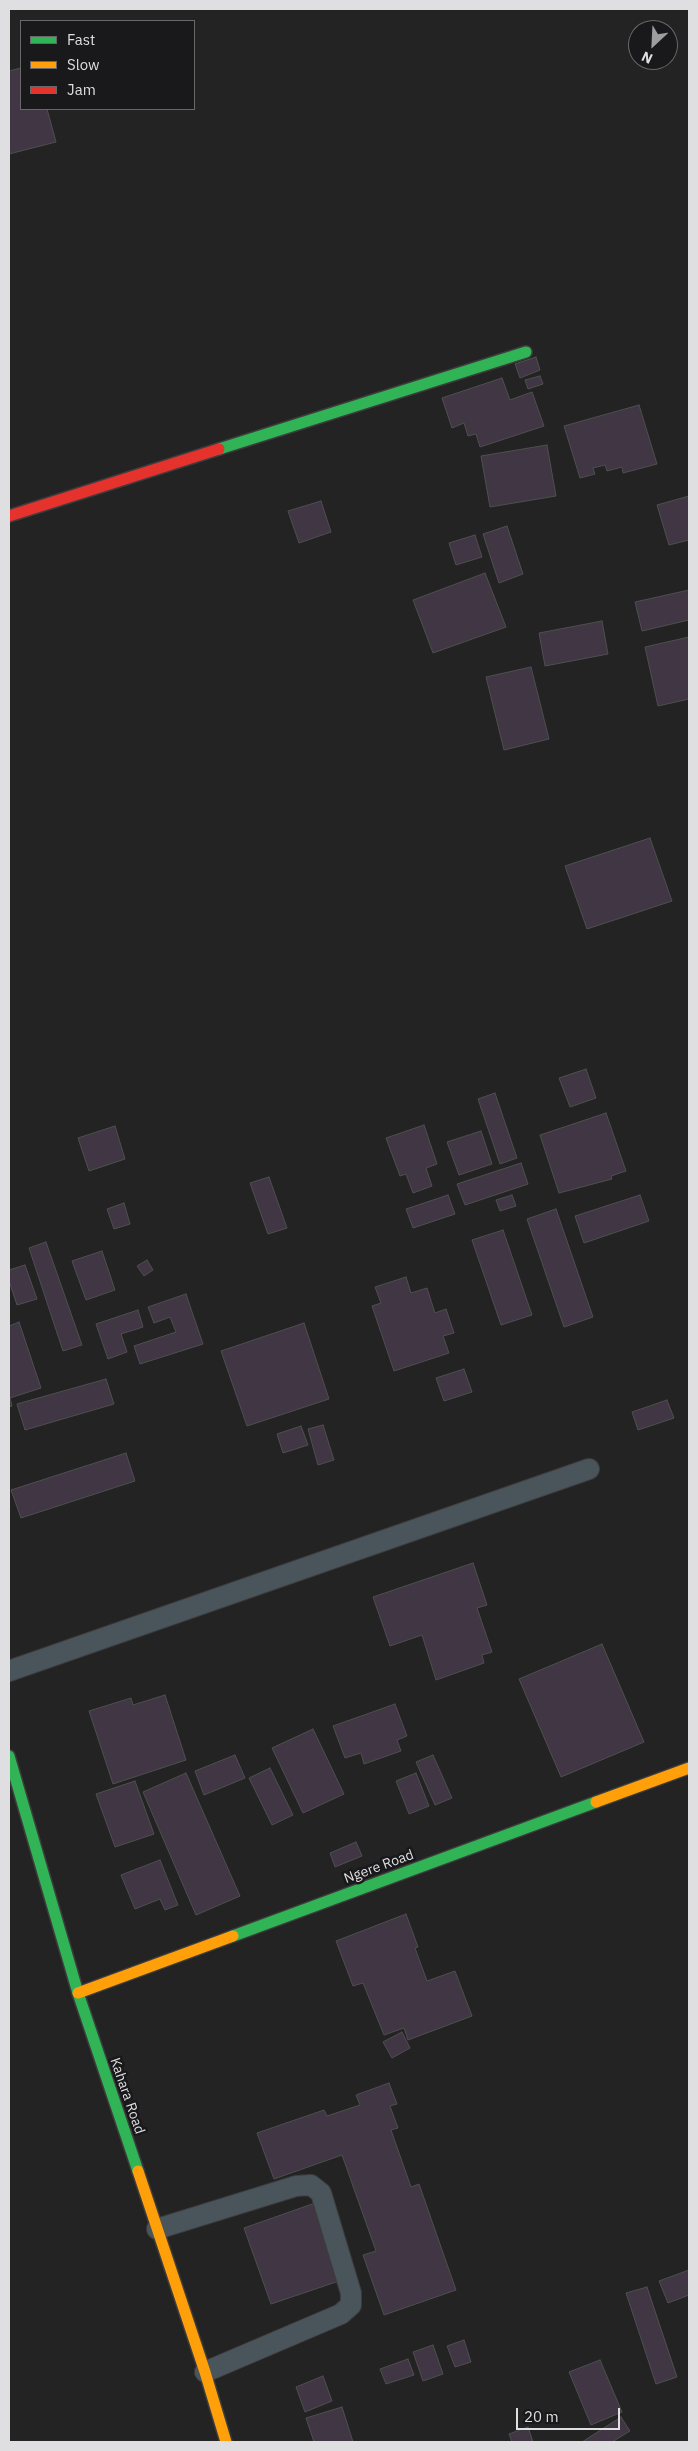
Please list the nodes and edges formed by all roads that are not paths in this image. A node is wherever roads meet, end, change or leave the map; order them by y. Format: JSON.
{"nodes":[{"id":1,"x":526,"y":352,"type":"dead end"},
{"id":2,"x":9,"y":516,"type":"edge"},
{"id":3,"x":589,"y":1468,"type":"dead end"},
{"id":4,"x":9,"y":1670,"type":"edge"},
{"id":5,"x":9,"y":1756,"type":"edge"},
{"id":6,"x":689,"y":1768,"type":"edge"},
{"id":7,"x":78,"y":1993,"type":"junction"},
{"id":8,"x":157,"y":2229,"type":"junction"},
{"id":9,"x":205,"y":2372,"type":"junction"},
{"id":10,"x":226,"y":2442,"type":"edge"}],
"edges":[{"from":1,"to":2,"type":"street"},
{"from":3,"to":4,"type":"lane"},
{"from":5,"to":7,"type":"street","name":"Kahara Road"},
{"from":6,"to":7,"type":"street","name":"Ngere Road"},
{"from":7,"to":8,"type":"street","name":"Kahara Road"},
{"from":8,"to":9,"type":"street","name":"Kahara Road"},
{"from":8,"to":9,"type":"lane"},
{"from":9,"to":10,"type":"street","name":"Kahara Road"}]}
